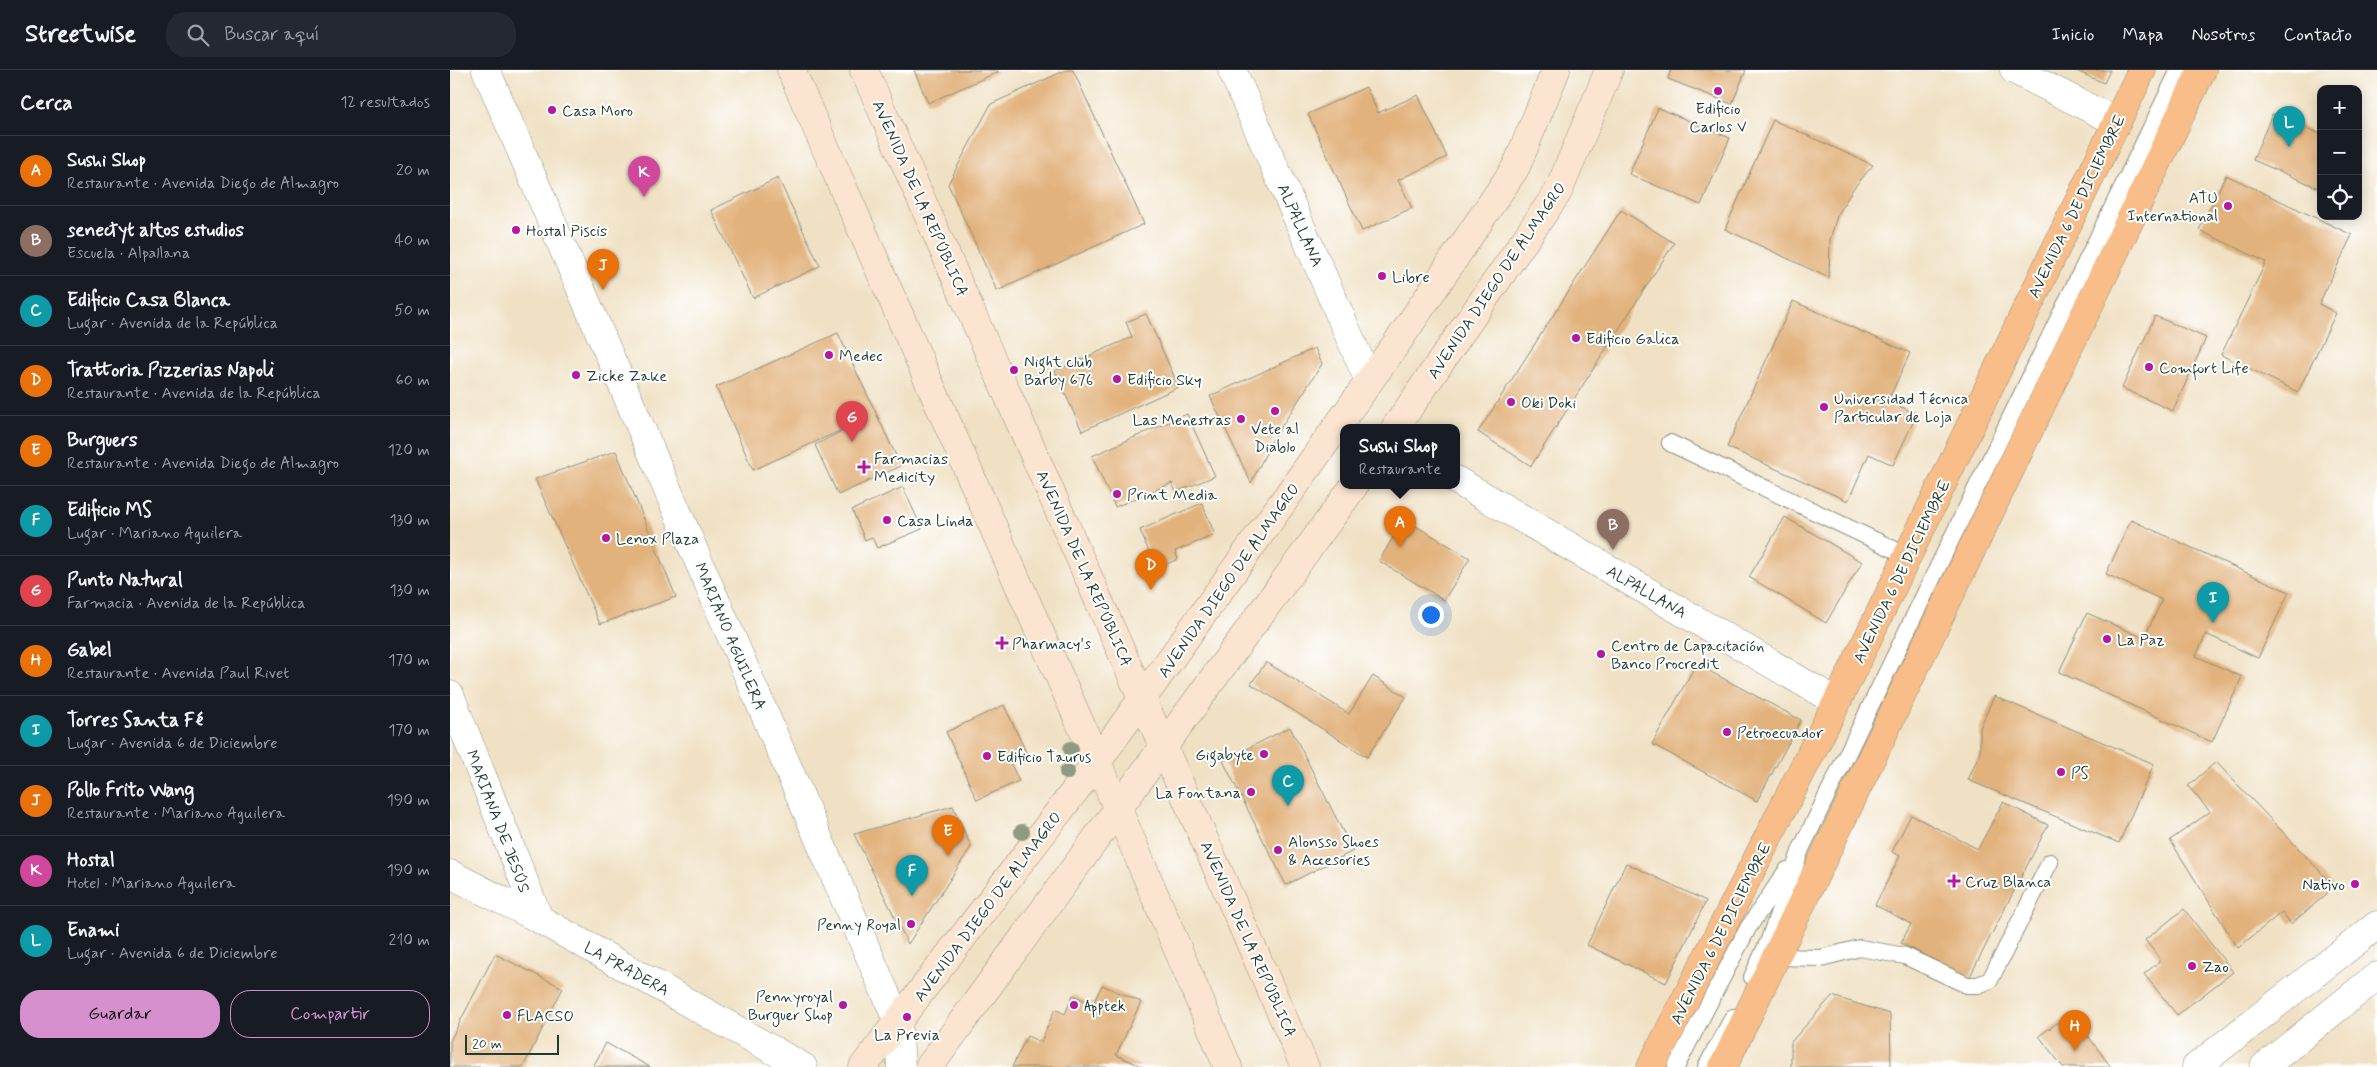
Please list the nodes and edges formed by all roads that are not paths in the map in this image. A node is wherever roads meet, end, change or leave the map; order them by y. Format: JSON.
{"nodes":[{"id":1,"x":486,"y":70,"type":"edge"},
{"id":2,"x":791,"y":70,"type":"edge"},
{"id":3,"x":864,"y":70,"type":"edge"},
{"id":4,"x":1232,"y":70,"type":"edge"},
{"id":5,"x":1556,"y":70,"type":"edge"},
{"id":6,"x":1610,"y":70,"type":"edge"},
{"id":7,"x":2014,"y":70,"type":"edge"},
{"id":8,"x":2142,"y":70,"type":"edge"},
{"id":9,"x":2179,"y":70,"type":"edge"},
{"id":10,"x":2202,"y":70,"type":"edge"},
{"id":11,"x":2117,"y":122,"type":"junction"},
{"id":12,"x":1369,"y":381,"type":"junction"},
{"id":13,"x":1398,"y":424,"type":"edge"},
{"id":14,"x":1670,"y":443,"type":"dead end"},
{"id":15,"x":1460,"y":482,"type":"edge"},
{"id":16,"x":1352,"y":489,"type":"edge"},
{"id":17,"x":1908,"y":556,"type":"junction"},
{"id":18,"x":450,"y":694,"type":"edge"},
{"id":19,"x":1143,"y":699,"type":"junction"},
{"id":20,"x":1837,"y":702,"type":"junction"},
{"id":21,"x":1164,"y":747,"type":"junction"},
{"id":22,"x":1096,"y":762,"type":"junction"},
{"id":23,"x":1118,"y":810,"type":"junction"},
{"id":24,"x":1801,"y":849,"type":"junction"},
{"id":25,"x":2050,"y":862,"type":"dead end"},
{"id":26,"x":450,"y":874,"type":"edge"},
{"id":27,"x":539,"y":919,"type":"junction"},
{"id":28,"x":2377,"y":925,"type":"edge"},
{"id":29,"x":1777,"y":957,"type":"junction"},
{"id":30,"x":2377,"y":976,"type":"edge"},
{"id":31,"x":898,"y":1022,"type":"junction"},
{"id":32,"x":803,"y":1067,"type":"edge"},
{"id":33,"x":863,"y":1067,"type":"edge"},
{"id":34,"x":901,"y":1067,"type":"edge"},
{"id":35,"x":929,"y":1067,"type":"edge"},
{"id":36,"x":1228,"y":1067,"type":"edge"},
{"id":37,"x":1306,"y":1067,"type":"edge"},
{"id":38,"x":1651,"y":1067,"type":"edge"},
{"id":39,"x":1676,"y":1067,"type":"edge"},
{"id":40,"x":1706,"y":1067,"type":"edge"},
{"id":41,"x":1723,"y":1067,"type":"edge"},
{"id":42,"x":2196,"y":1067,"type":"edge"},
{"id":43,"x":2264,"y":1067,"type":"edge"}],
"edges":[{"from":1,"to":31,"type":"street","name":"MARIANO AGUILERA"},
{"from":2,"to":22,"type":"main road"},
{"from":3,"to":19,"type":"main road","name":"AVENIDA DE LA REPÚBLICA"},
{"from":4,"to":12,"type":"street","name":"ALPALLANA"},
{"from":5,"to":12,"type":"main road","name":"AVENIDA DIEGO DE ALMAGRO"},
{"from":6,"to":13,"type":"main road","name":"AVENIDA DIEGO DE ALMAGRO"},
{"from":7,"to":11,"type":"street"},
{"from":8,"to":11,"type":"main road","name":"AVENIDA 6 DE DICIEMBRE"},
{"from":9,"to":24,"type":"lane"},
{"from":10,"to":29,"type":"main road"},
{"from":11,"to":17,"type":"main road","name":"AVENIDA 6 DE DICIEMBRE"},
{"from":12,"to":19,"type":"main road","name":"AVENIDA DIEGO DE ALMAGRO"},
{"from":14,"to":17,"type":"lane"},
{"from":15,"to":20,"type":"street","name":"ALPALLANA"},
{"from":16,"to":21,"type":"main road"},
{"from":17,"to":20,"type":"main road","name":"AVENIDA 6 DE DICIEMBRE"},
{"from":18,"to":27,"type":"street","name":"MARIANA DE JESÚS"},
{"from":19,"to":21,"type":"main road","name":"AVENIDA DE LA REPÚBLICA"},
{"from":19,"to":22,"type":"main road","name":"AVENIDA DIEGO DE ALMAGRO"},
{"from":20,"to":38,"type":"main road","name":"AVENIDA 6 DE DICIEMBRE"},
{"from":21,"to":23,"type":"main road"},
{"from":21,"to":37,"type":"main road","name":"AVENIDA DE LA REPÚBLICA"},
{"from":22,"to":23,"type":"main road"},
{"from":22,"to":31,"type":"main road","name":"AVENIDA DIEGO DE ALMAGRO"},
{"from":23,"to":35,"type":"main road"},
{"from":23,"to":36,"type":"main road"},
{"from":24,"to":39,"type":"lane"},
{"from":24,"to":40,"type":"lane"},
{"from":25,"to":29,"type":"lane"},
{"from":26,"to":27,"type":"street","name":"LA PRADERA"},
{"from":27,"to":32,"type":"street","name":"LA PRADERA"},
{"from":28,"to":42,"type":"street"},
{"from":29,"to":41,"type":"main road"},
{"from":30,"to":43,"type":"street"},
{"from":31,"to":33,"type":"main road","name":"AVENIDA DIEGO DE ALMAGRO"},
{"from":31,"to":34,"type":"street","name":"MARIANO AGUILERA"}]}
